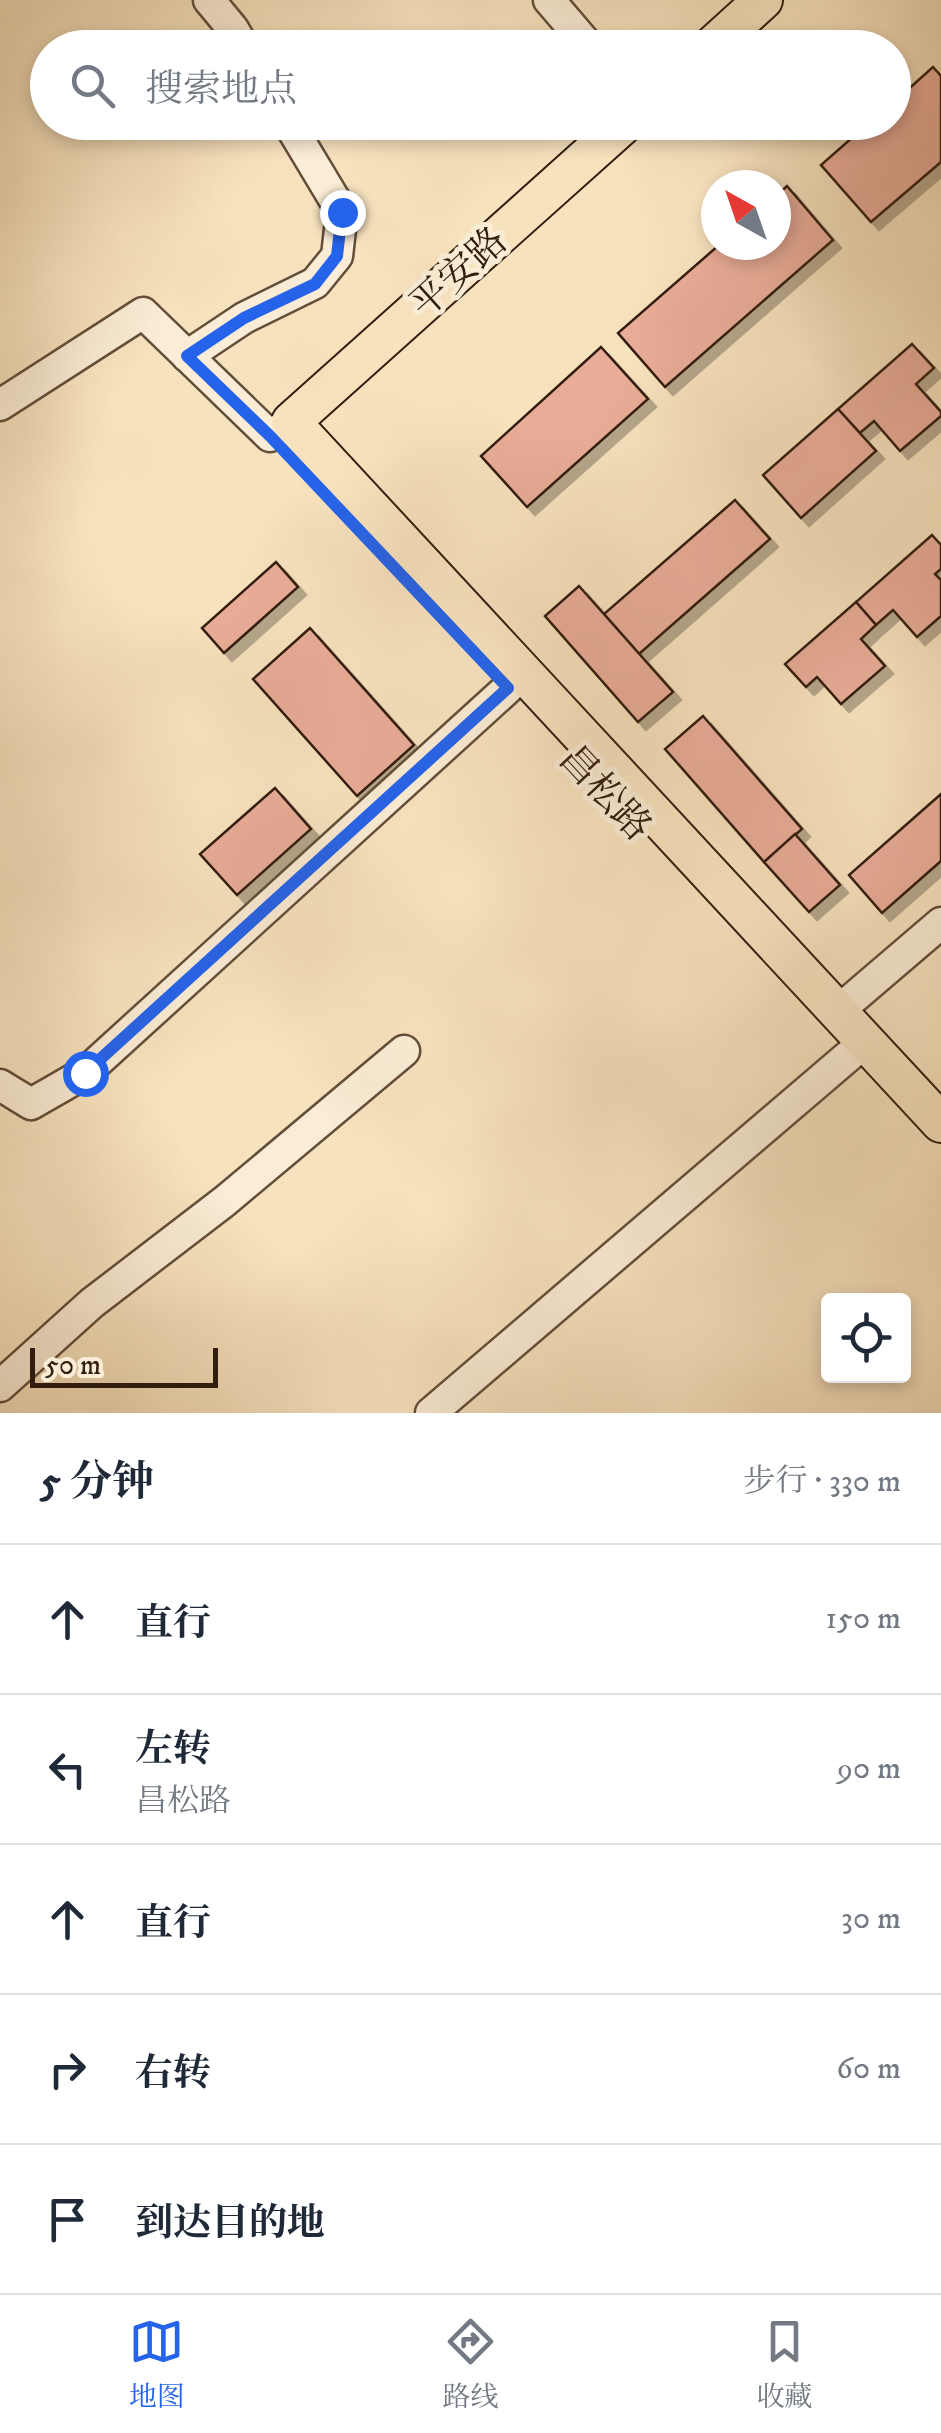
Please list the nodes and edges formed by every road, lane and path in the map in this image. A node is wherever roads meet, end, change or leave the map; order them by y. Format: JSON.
{"nodes":[{"id":1,"x":209,"y":0,"type":"edge"},
{"id":2,"x":549,"y":0,"type":"edge"},
{"id":3,"x":763,"y":0,"type":"edge"},
{"id":4,"x":233,"y":30,"type":"edge"},
{"id":5,"x":575,"y":30,"type":"edge"},
{"id":6,"x":730,"y":30,"type":"edge"},
{"id":7,"x":299,"y":140,"type":"edge"},
{"id":8,"x":606,"y":140,"type":"edge"},
{"id":9,"x":187,"y":356,"type":"junction"},
{"id":10,"x":0,"y":405,"type":"edge"},
{"id":11,"x":281,"y":429,"type":"junction"},
{"id":12,"x":508,"y":688,"type":"junction"},
{"id":13,"x":941,"y":923,"type":"edge"},
{"id":14,"x":837,"y":1012,"type":"junction"},
{"id":15,"x":404,"y":1052,"type":"dead end"},
{"id":16,"x":852,"y":1053,"type":"junction"},
{"id":17,"x":0,"y":1085,"type":"edge"},
{"id":18,"x":941,"y":1123,"type":"edge"},
{"id":19,"x":941,"y":1148,"type":"edge"},
{"id":20,"x":0,"y":1386,"type":"edge"},
{"id":21,"x":431,"y":1413,"type":"edge"}],
"edges":[{"from":1,"to":4,"type":"street"},
{"from":2,"to":5,"type":"street"},
{"from":3,"to":6,"type":"main road"},
{"from":7,"to":9,"type":"street"},
{"from":8,"to":11,"type":"main road","name":"平安路"},
{"from":9,"to":10,"type":"street"},
{"from":9,"to":11,"type":"street"},
{"from":11,"to":12,"type":"main road","name":"昌松路"},
{"from":11,"to":14,"type":"main road"},
{"from":12,"to":16,"type":"main road","name":"昌松路"},
{"from":12,"to":17,"type":"street"},
{"from":13,"to":14,"type":"street"},
{"from":14,"to":18,"type":"main road"},
{"from":15,"to":20,"type":"street"},
{"from":16,"to":19,"type":"main road","name":"昌松路"},
{"from":16,"to":21,"type":"street"}]}
